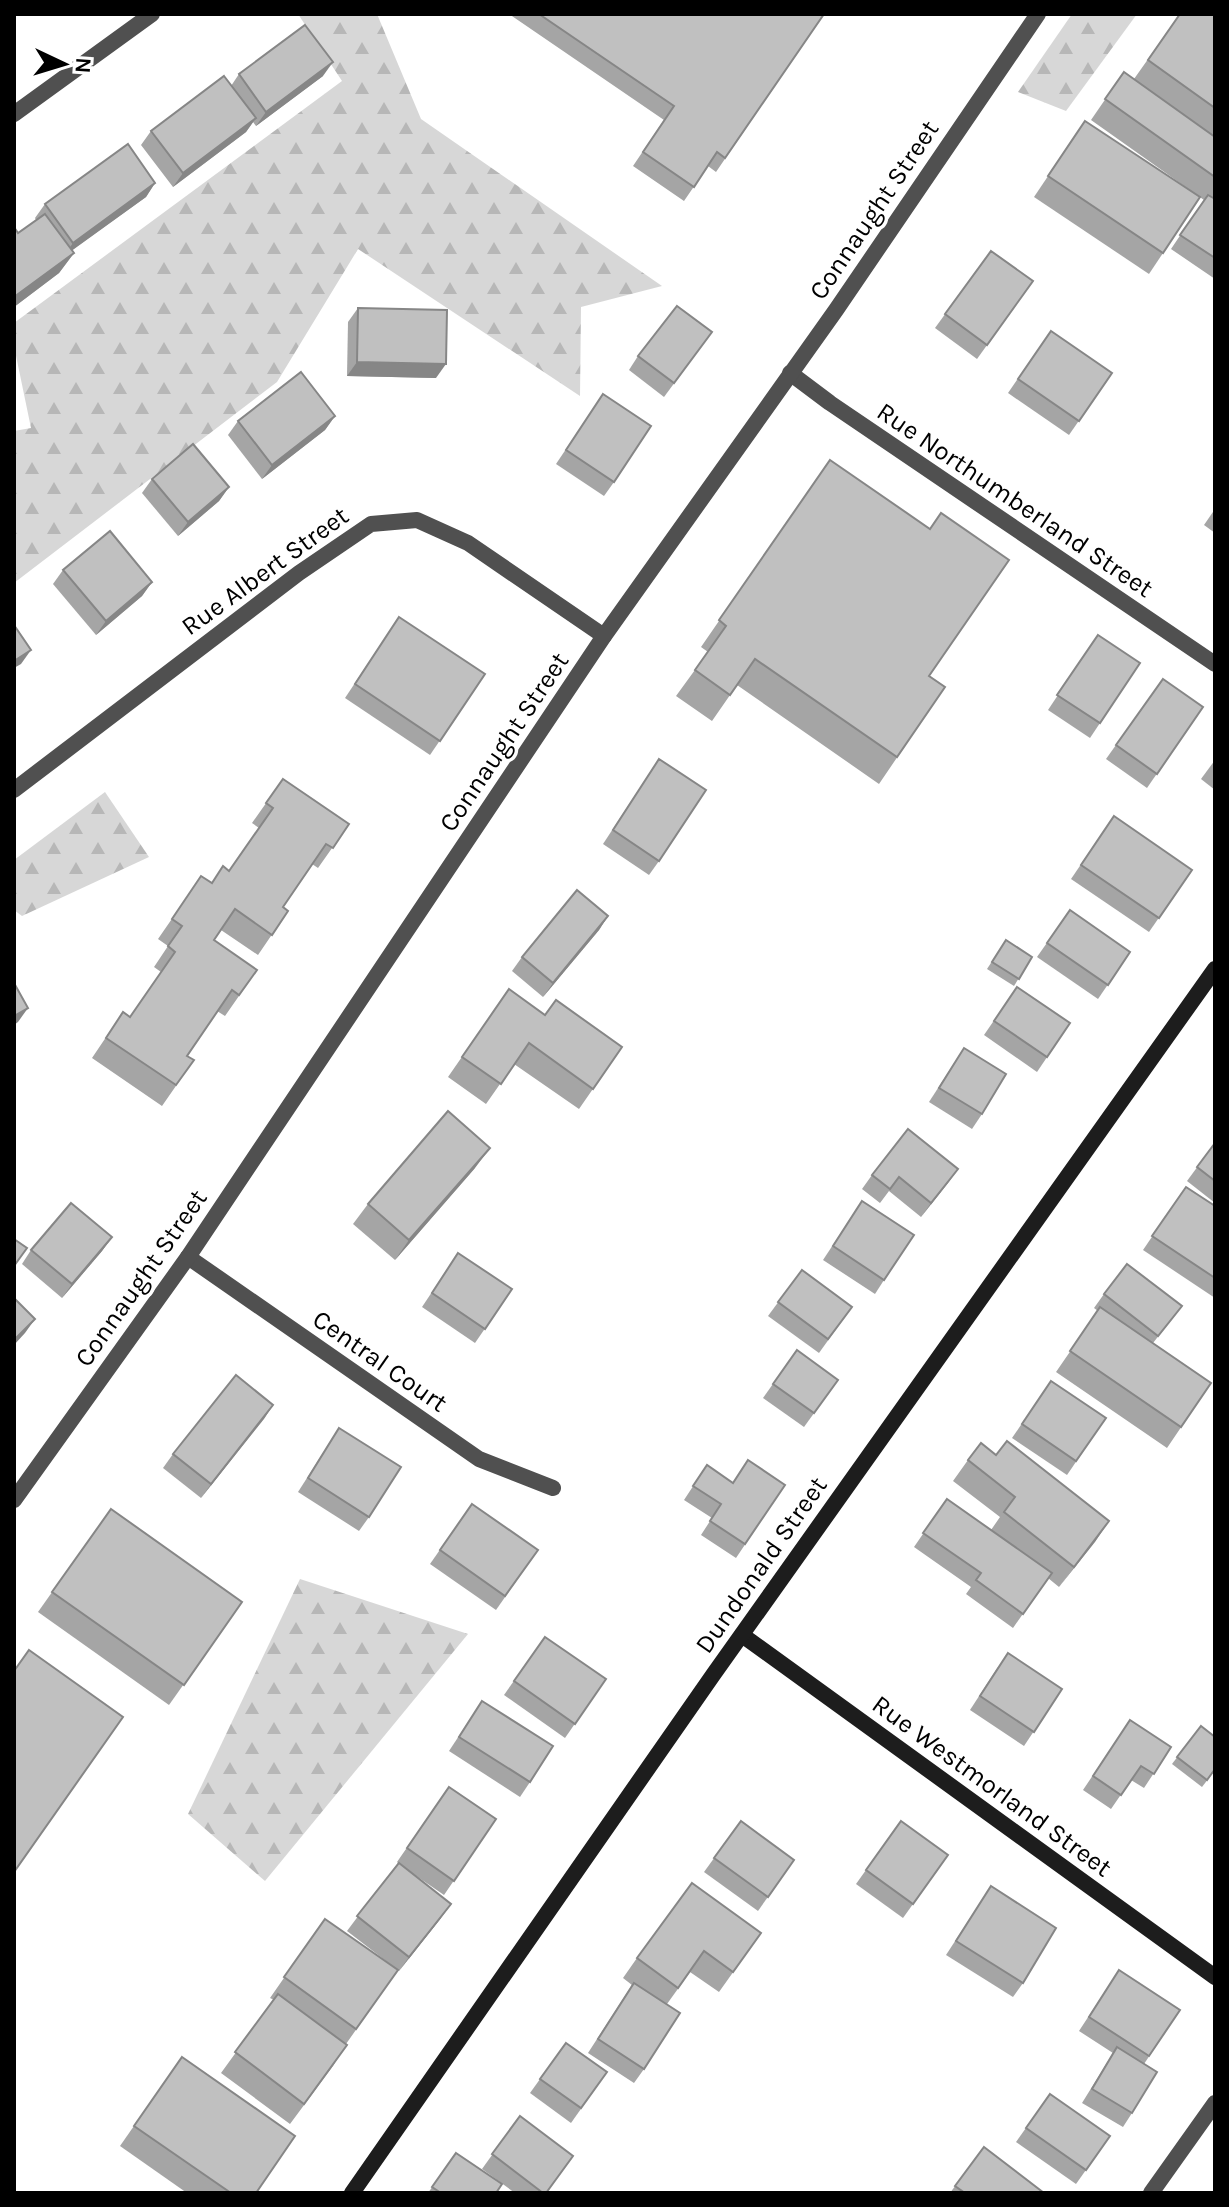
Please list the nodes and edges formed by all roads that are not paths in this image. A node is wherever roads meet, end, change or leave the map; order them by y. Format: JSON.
{"nodes":[{"id":1,"x":152,"y":14,"type":"edge"},
{"id":2,"x":1038,"y":14,"type":"edge"},
{"id":3,"x":14,"y":114,"type":"edge"},
{"id":4,"x":790,"y":373,"type":"junction"},
{"id":5,"x":604,"y":636,"type":"junction"},
{"id":6,"x":1215,"y":664,"type":"edge"},
{"id":7,"x":14,"y":790,"type":"edge"},
{"id":8,"x":1215,"y":969,"type":"edge"},
{"id":9,"x":188,"y":1257,"type":"junction"},
{"id":10,"x":553,"y":1488,"type":"dead end"},
{"id":11,"x":14,"y":1500,"type":"edge"},
{"id":12,"x":742,"y":1635,"type":"junction"},
{"id":13,"x":1215,"y":1977,"type":"edge"},
{"id":14,"x":1215,"y":2103,"type":"edge"},
{"id":15,"x":352,"y":2193,"type":"edge"},
{"id":16,"x":1151,"y":2193,"type":"edge"}],
"edges":[{"from":1,"to":3,"type":"street"},
{"from":2,"to":4,"type":"street","name":"Connaught Street"},
{"from":4,"to":5,"type":"street","name":"Connaught Street"},
{"from":4,"to":6,"type":"street","name":"Rue Northumberland Street"},
{"from":5,"to":7,"type":"street","name":"Rue Albert Street"},
{"from":5,"to":9,"type":"street","name":"Connaught Street"},
{"from":8,"to":12,"type":"street","name":"Dundonald Street"},
{"from":9,"to":10,"type":"street","name":"Central Court"},
{"from":9,"to":11,"type":"street","name":"Connaught Street"},
{"from":12,"to":13,"type":"street","name":"Rue Westmorland Street"},
{"from":12,"to":15,"type":"street","name":"Dundonald Street"},
{"from":14,"to":16,"type":"street"}]}
